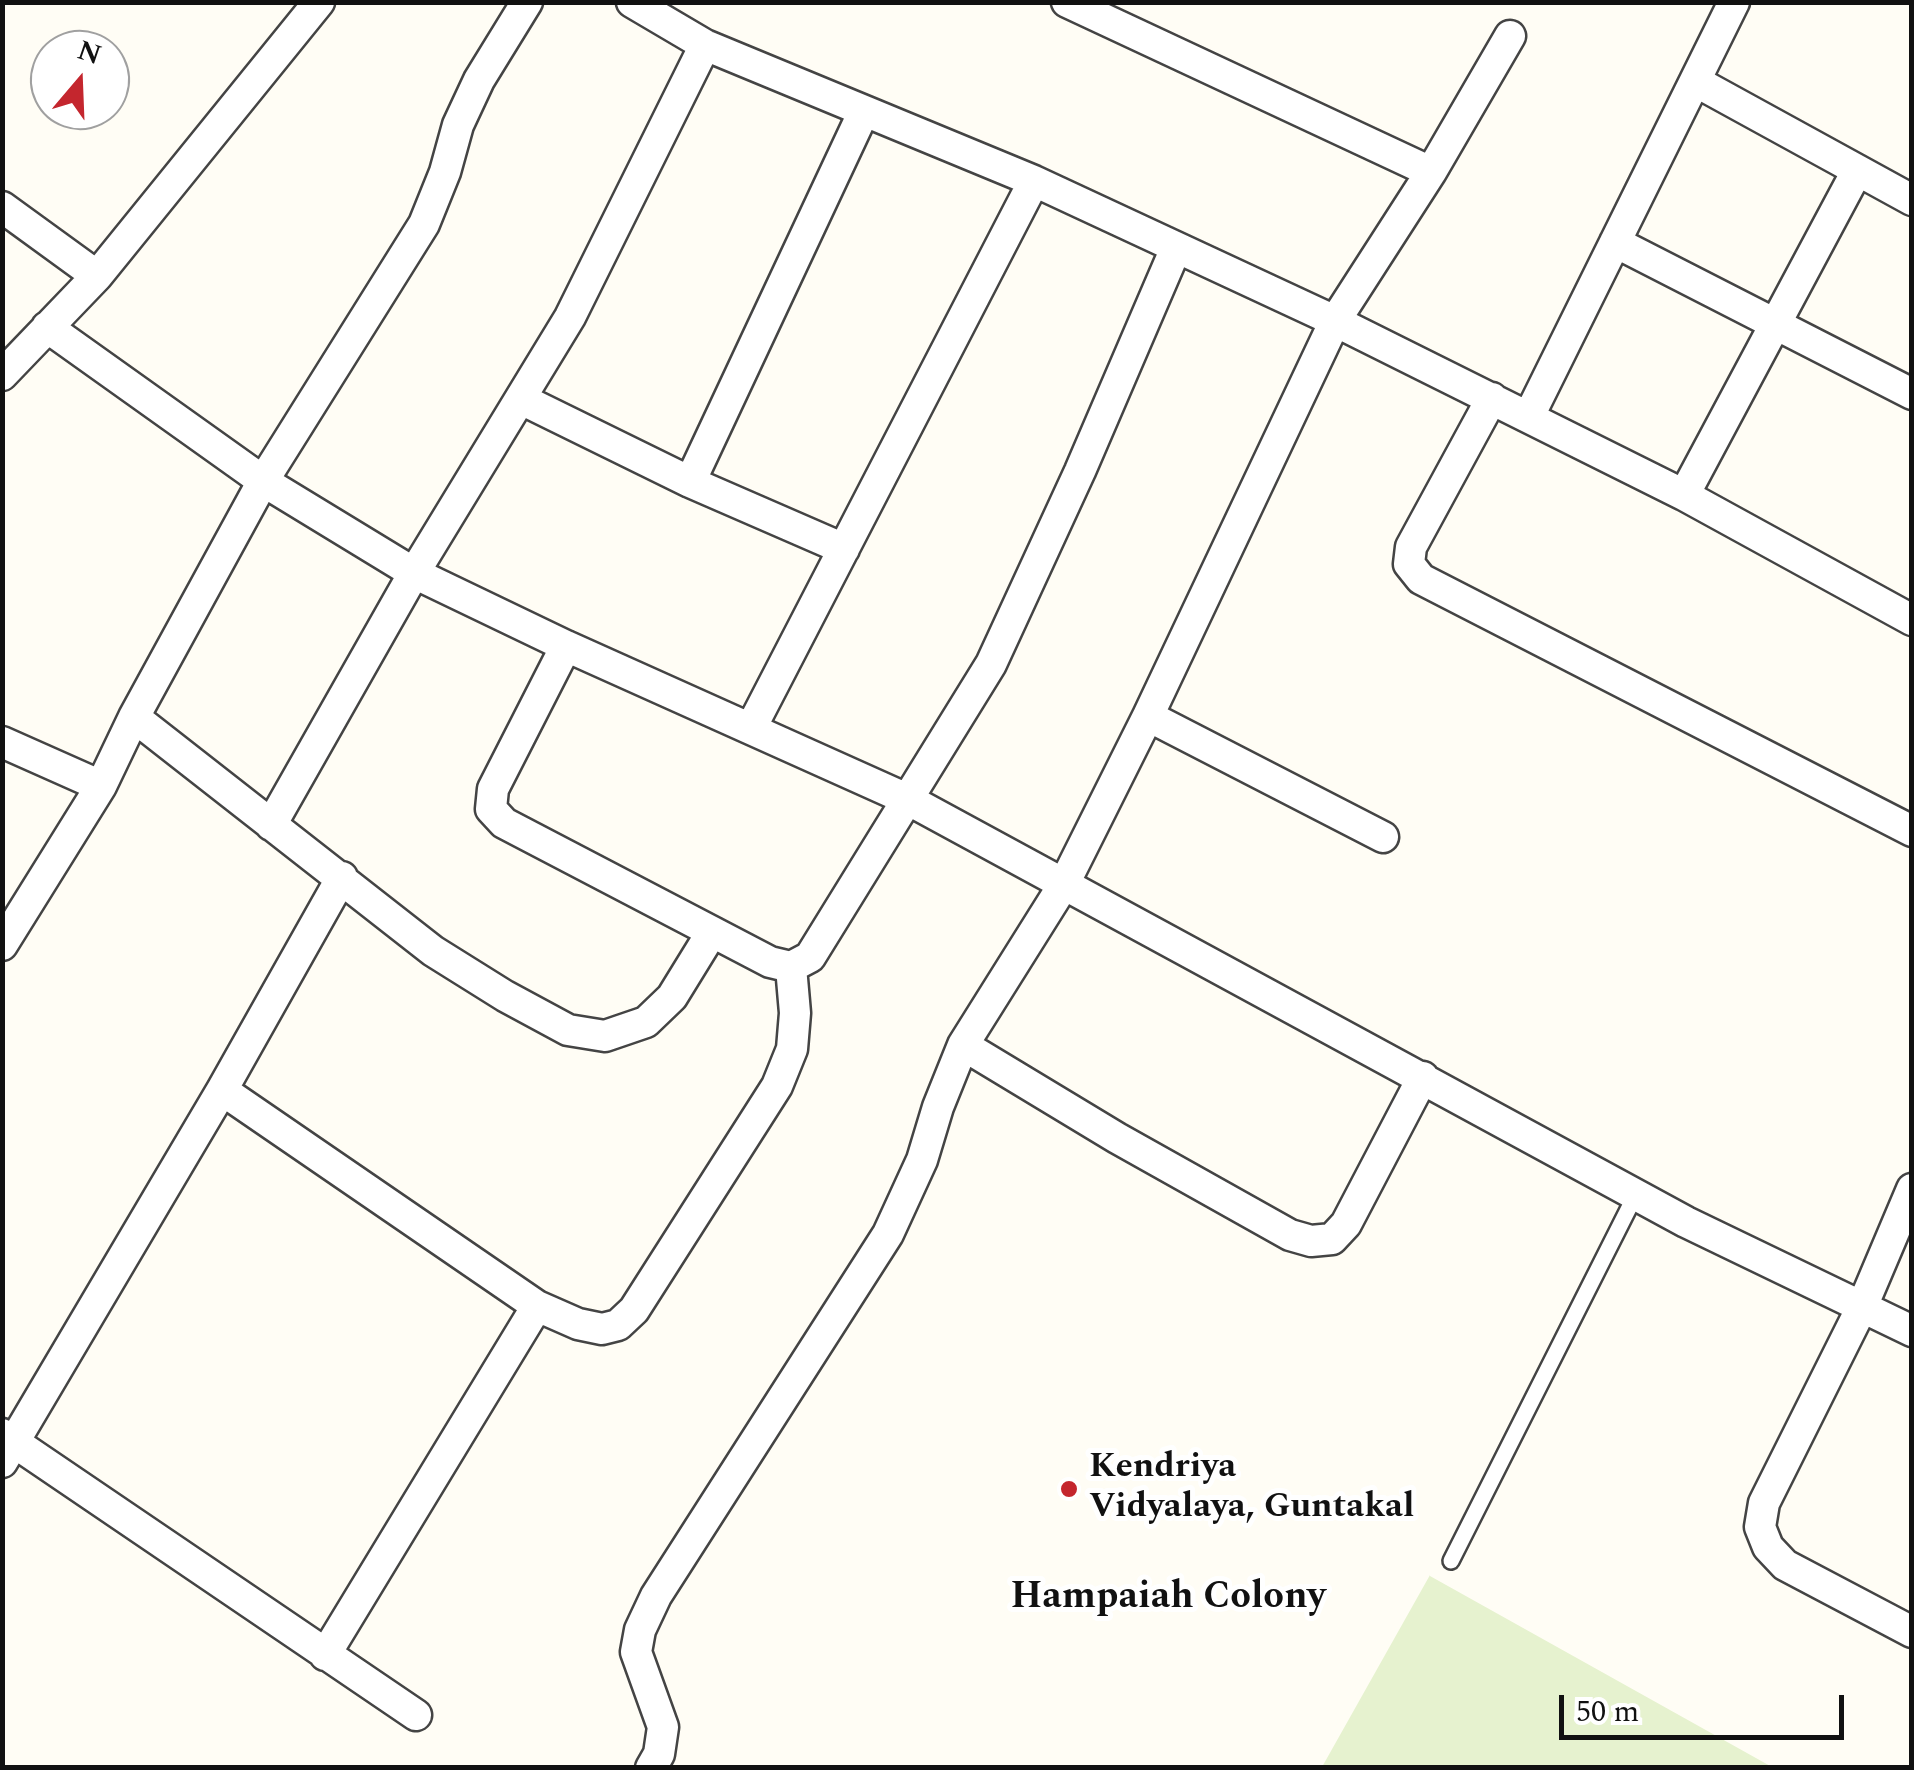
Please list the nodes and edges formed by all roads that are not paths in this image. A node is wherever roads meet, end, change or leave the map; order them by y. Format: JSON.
{"nodes":[{"id":1,"x":320,"y":2,"type":"edge"},
{"id":2,"x":527,"y":2,"type":"edge"},
{"id":3,"x":632,"y":2,"type":"edge"},
{"id":4,"x":1067,"y":2,"type":"edge"},
{"id":5,"x":1734,"y":2,"type":"edge"},
{"id":6,"x":1510,"y":36,"type":"dead end"},
{"id":7,"x":705,"y":45,"type":"junction"},
{"id":8,"x":1694,"y":82,"type":"junction"},
{"id":9,"x":864,"y":111,"type":"junction"},
{"id":10,"x":1431,"y":172,"type":"junction"},
{"id":11,"x":1857,"y":172,"type":"junction"},
{"id":12,"x":1034,"y":182,"type":"junction"},
{"id":13,"x":1912,"y":200,"type":"edge"},
{"id":14,"x":2,"y":207,"type":"edge"},
{"id":15,"x":1615,"y":242,"type":"junction"},
{"id":16,"x":1176,"y":248,"type":"junction"},
{"id":17,"x":97,"y":276,"type":"junction"},
{"id":18,"x":1335,"y":321,"type":"junction"},
{"id":19,"x":1775,"y":322,"type":"junction"},
{"id":20,"x":47,"y":327,"type":"junction"},
{"id":21,"x":2,"y":375,"type":"edge"},
{"id":22,"x":1912,"y":394,"type":"edge"},
{"id":23,"x":1492,"y":398,"type":"junction"},
{"id":24,"x":521,"y":399,"type":"junction"},
{"id":25,"x":1528,"y":416,"type":"junction"},
{"id":26,"x":263,"y":480,"type":"junction"},
{"id":27,"x":690,"y":482,"type":"junction"},
{"id":28,"x":1684,"y":494,"type":"junction"},
{"id":29,"x":844,"y":548,"type":"junction"},
{"id":30,"x":414,"y":573,"type":"junction"},
{"id":31,"x":1912,"y":620,"type":"edge"},
{"id":32,"x":566,"y":646,"type":"junction"},
{"id":33,"x":1148,"y":716,"type":"junction"},
{"id":34,"x":134,"y":717,"type":"junction"},
{"id":35,"x":750,"y":728,"type":"junction"},
{"id":36,"x":2,"y":742,"type":"edge"},
{"id":37,"x":100,"y":786,"type":"junction"},
{"id":38,"x":910,"y":800,"type":"junction"},
{"id":39,"x":271,"y":825,"type":"junction"},
{"id":40,"x":1912,"y":830,"type":"edge"},
{"id":41,"x":1382,"y":836,"type":"dead end"},
{"id":42,"x":342,"y":878,"type":"junction"},
{"id":43,"x":1064,"y":884,"type":"junction"},
{"id":44,"x":712,"y":932,"type":"junction"},
{"id":45,"x":2,"y":945,"type":"edge"},
{"id":46,"x":792,"y":966,"type":"junction"},
{"id":47,"x":964,"y":1045,"type":"junction"},
{"id":48,"x":1423,"y":1077,"type":"junction"},
{"id":49,"x":222,"y":1090,"type":"junction"},
{"id":50,"x":1912,"y":1189,"type":"edge"},
{"id":51,"x":1636,"y":1194,"type":"junction"},
{"id":52,"x":537,"y":1306,"type":"junction"},
{"id":53,"x":1862,"y":1307,"type":"junction"},
{"id":54,"x":1912,"y":1331,"type":"edge"},
{"id":55,"x":7,"y":1446,"type":"edge"},
{"id":56,"x":1451,"y":1561,"type":"dead end"},
{"id":57,"x":1912,"y":1632,"type":"edge"},
{"id":58,"x":326,"y":1655,"type":"junction"},
{"id":59,"x":416,"y":1715,"type":"dead end"},
{"id":60,"x":651,"y":1768,"type":"edge"}],
"edges":[{"from":1,"to":17,"type":"street"},
{"from":2,"to":26,"type":"street"},
{"from":3,"to":7,"type":"street"},
{"from":4,"to":10,"type":"street"},
{"from":5,"to":8,"type":"street"},
{"from":6,"to":10,"type":"street"},
{"from":7,"to":9,"type":"street"},
{"from":7,"to":24,"type":"street"},
{"from":8,"to":11,"type":"street"},
{"from":8,"to":15,"type":"street"},
{"from":9,"to":12,"type":"street"},
{"from":9,"to":27,"type":"street"},
{"from":10,"to":18,"type":"street"},
{"from":11,"to":13,"type":"street"},
{"from":11,"to":19,"type":"street"},
{"from":12,"to":16,"type":"street"},
{"from":12,"to":29,"type":"street"},
{"from":14,"to":17,"type":"street"},
{"from":15,"to":19,"type":"street"},
{"from":15,"to":25,"type":"street"},
{"from":16,"to":18,"type":"street"},
{"from":16,"to":38,"type":"street"},
{"from":17,"to":20,"type":"street"},
{"from":18,"to":23,"type":"street"},
{"from":18,"to":33,"type":"street"},
{"from":19,"to":22,"type":"street"},
{"from":19,"to":28,"type":"street"},
{"from":20,"to":21,"type":"street"},
{"from":20,"to":26,"type":"street"},
{"from":23,"to":25,"type":"street"},
{"from":23,"to":40,"type":"street"},
{"from":24,"to":27,"type":"street"},
{"from":24,"to":30,"type":"street"},
{"from":25,"to":28,"type":"street"},
{"from":26,"to":30,"type":"street"},
{"from":26,"to":34,"type":"street"},
{"from":27,"to":29,"type":"street"},
{"from":28,"to":31,"type":"street"},
{"from":29,"to":35,"type":"street"},
{"from":30,"to":32,"type":"street"},
{"from":30,"to":39,"type":"street"},
{"from":32,"to":35,"type":"street"},
{"from":32,"to":44,"type":"street"},
{"from":33,"to":41,"type":"street"},
{"from":33,"to":43,"type":"street"},
{"from":34,"to":37,"type":"street"},
{"from":34,"to":39,"type":"street"},
{"from":35,"to":38,"type":"street"},
{"from":36,"to":37,"type":"street"},
{"from":37,"to":45,"type":"street"},
{"from":38,"to":43,"type":"street"},
{"from":38,"to":46,"type":"street"},
{"from":39,"to":42,"type":"street"},
{"from":42,"to":44,"type":"street"},
{"from":42,"to":49,"type":"street"},
{"from":43,"to":47,"type":"street"},
{"from":43,"to":48,"type":"street"},
{"from":44,"to":46,"type":"street"},
{"from":46,"to":52,"type":"street"},
{"from":47,"to":48,"type":"street"},
{"from":47,"to":60,"type":"street"},
{"from":48,"to":51,"type":"street"},
{"from":49,"to":52,"type":"street"},
{"from":49,"to":55,"type":"street"},
{"from":50,"to":53,"type":"street"},
{"from":51,"to":53,"type":"street"},
{"from":51,"to":56,"type":"lane"},
{"from":52,"to":58,"type":"street"},
{"from":53,"to":54,"type":"street"},
{"from":53,"to":57,"type":"street"},
{"from":55,"to":58,"type":"street"},
{"from":58,"to":59,"type":"street"}]}
